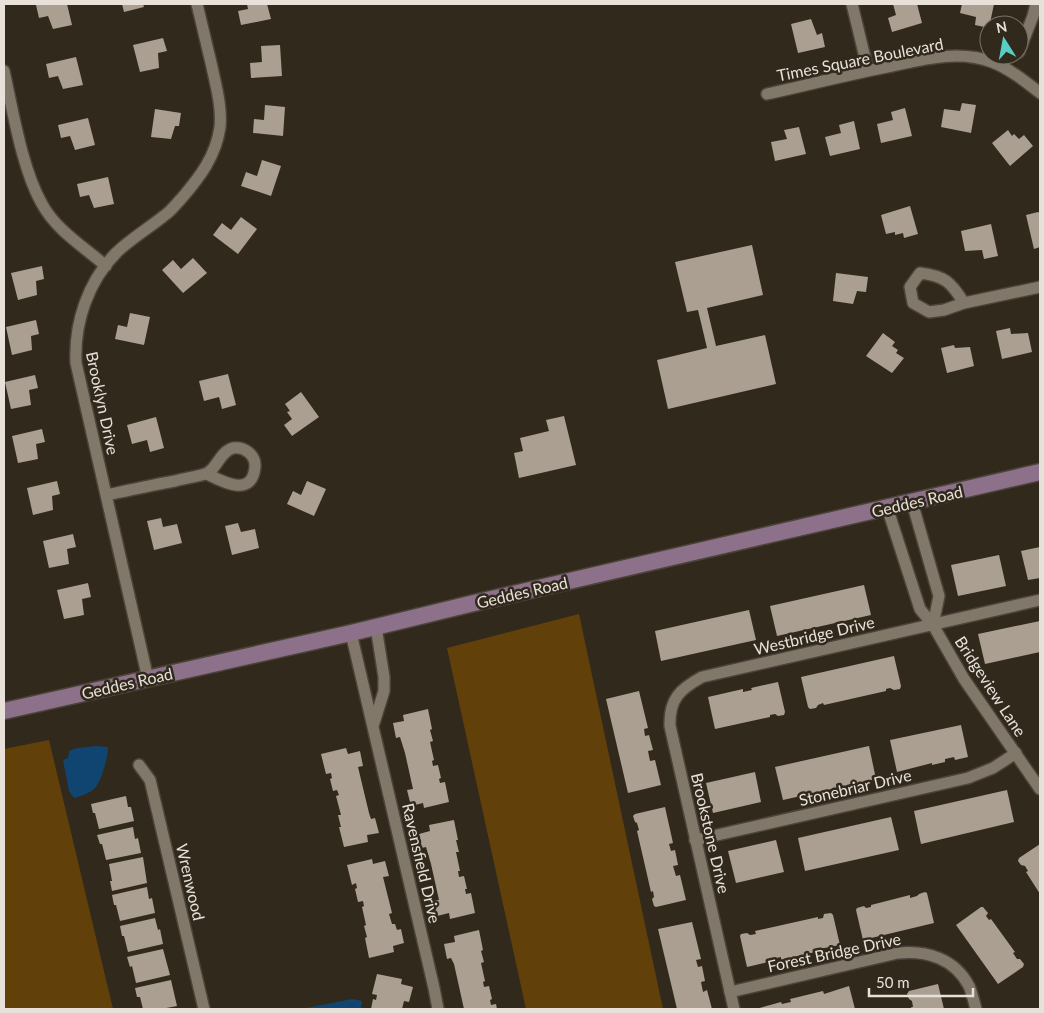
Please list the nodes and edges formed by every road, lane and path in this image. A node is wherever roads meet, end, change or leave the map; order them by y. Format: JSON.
{"nodes":[{"id":1,"x":197,"y":4,"type":"edge"},
{"id":2,"x":852,"y":4,"type":"edge"},
{"id":3,"x":1036,"y":4,"type":"edge"},
{"id":4,"x":1029,"y":26,"type":"edge"},
{"id":5,"x":1014,"y":65,"type":"edge"},
{"id":6,"x":868,"y":70,"type":"junction"},
{"id":7,"x":4,"y":71,"type":"edge"},
{"id":8,"x":1011,"y":72,"type":"junction"},
{"id":9,"x":1040,"y":93,"type":"edge"},
{"id":10,"x":767,"y":94,"type":"dead end"},
{"id":11,"x":106,"y":266,"type":"junction"},
{"id":12,"x":1040,"y":287,"type":"edge"},
{"id":13,"x":964,"y":303,"type":"junction"},
{"id":14,"x":1040,"y":472,"type":"edge"},
{"id":15,"x":207,"y":474,"type":"dead end"},
{"id":16,"x":107,"y":495,"type":"junction"},
{"id":17,"x":912,"y":502,"type":"junction"},
{"id":18,"x":887,"y":507,"type":"junction"},
{"id":19,"x":1040,"y":600,"type":"edge"},
{"id":20,"x":933,"y":625,"type":"junction"},
{"id":21,"x":376,"y":627,"type":"junction"},
{"id":22,"x":351,"y":633,"type":"junction"},
{"id":23,"x":702,"y":677,"type":"joint"},
{"id":24,"x":148,"y":679,"type":"junction"},
{"id":25,"x":4,"y":711,"type":"edge"},
{"id":26,"x":373,"y":725,"type":"junction"},
{"id":27,"x":1016,"y":753,"type":"junction"},
{"id":28,"x":139,"y":765,"type":"dead end"},
{"id":29,"x":1040,"y":789,"type":"edge"},
{"id":30,"x":695,"y":840,"type":"junction"},
{"id":31,"x":730,"y":992,"type":"junction"},
{"id":32,"x":204,"y":1009,"type":"edge"},
{"id":33,"x":438,"y":1009,"type":"edge"},
{"id":34,"x":734,"y":1009,"type":"edge"},
{"id":35,"x":976,"y":1009,"type":"edge"}],
"edges":[{"from":1,"to":11,"type":"street","name":"Brooklyn Drive"},
{"from":2,"to":6,"type":"street"},
{"from":3,"to":4,"type":"street"},
{"from":5,"to":8,"type":"street"},
{"from":6,"to":8,"type":"street","name":"Times Square Boulevard"},
{"from":6,"to":10,"type":"street","name":"Times Square Boulevard"},
{"from":7,"to":11,"type":"street"},
{"from":8,"to":9,"type":"street","name":"Times Square Boulevard"},
{"from":11,"to":16,"type":"street","name":"Brooklyn Drive"},
{"from":12,"to":13,"type":"street"},
{"from":13,"to":13,"type":"street"},
{"from":14,"to":17,"type":"main road","name":"Geddes Road"},
{"from":15,"to":16,"type":"street"},
{"from":16,"to":24,"type":"street","name":"Brooklyn Drive"},
{"from":17,"to":18,"type":"main road","name":"Geddes Road"},
{"from":17,"to":20,"type":"street"},
{"from":18,"to":20,"type":"street","name":"Bridgeview Lane"},
{"from":18,"to":21,"type":"main road","name":"Geddes Road"},
{"from":19,"to":20,"type":"street","name":"Westbridge Drive"},
{"from":20,"to":23,"type":"street","name":"Westbridge Drive"},
{"from":20,"to":27,"type":"street","name":"Bridgeview Lane"},
{"from":21,"to":22,"type":"main road","name":"Geddes Road"},
{"from":21,"to":26,"type":"street"},
{"from":22,"to":24,"type":"main road","name":"Geddes Road"},
{"from":22,"to":26,"type":"street","name":"Ravensfield Drive"},
{"from":23,"to":30,"type":"street","name":"Brookstone Drive"},
{"from":24,"to":25,"type":"main road","name":"Geddes Road"},
{"from":26,"to":33,"type":"street","name":"Ravensfield Drive"},
{"from":27,"to":29,"type":"street","name":"Bridgeview Lane"},
{"from":27,"to":30,"type":"street","name":"Stonebriar Drive"},
{"from":28,"to":32,"type":"street","name":"Wrenwood"},
{"from":30,"to":31,"type":"street","name":"Brookstone Drive"},
{"from":31,"to":34,"type":"street","name":"Brookstone Drive"},
{"from":31,"to":35,"type":"street","name":"Forest Bridge Drive"}]}
